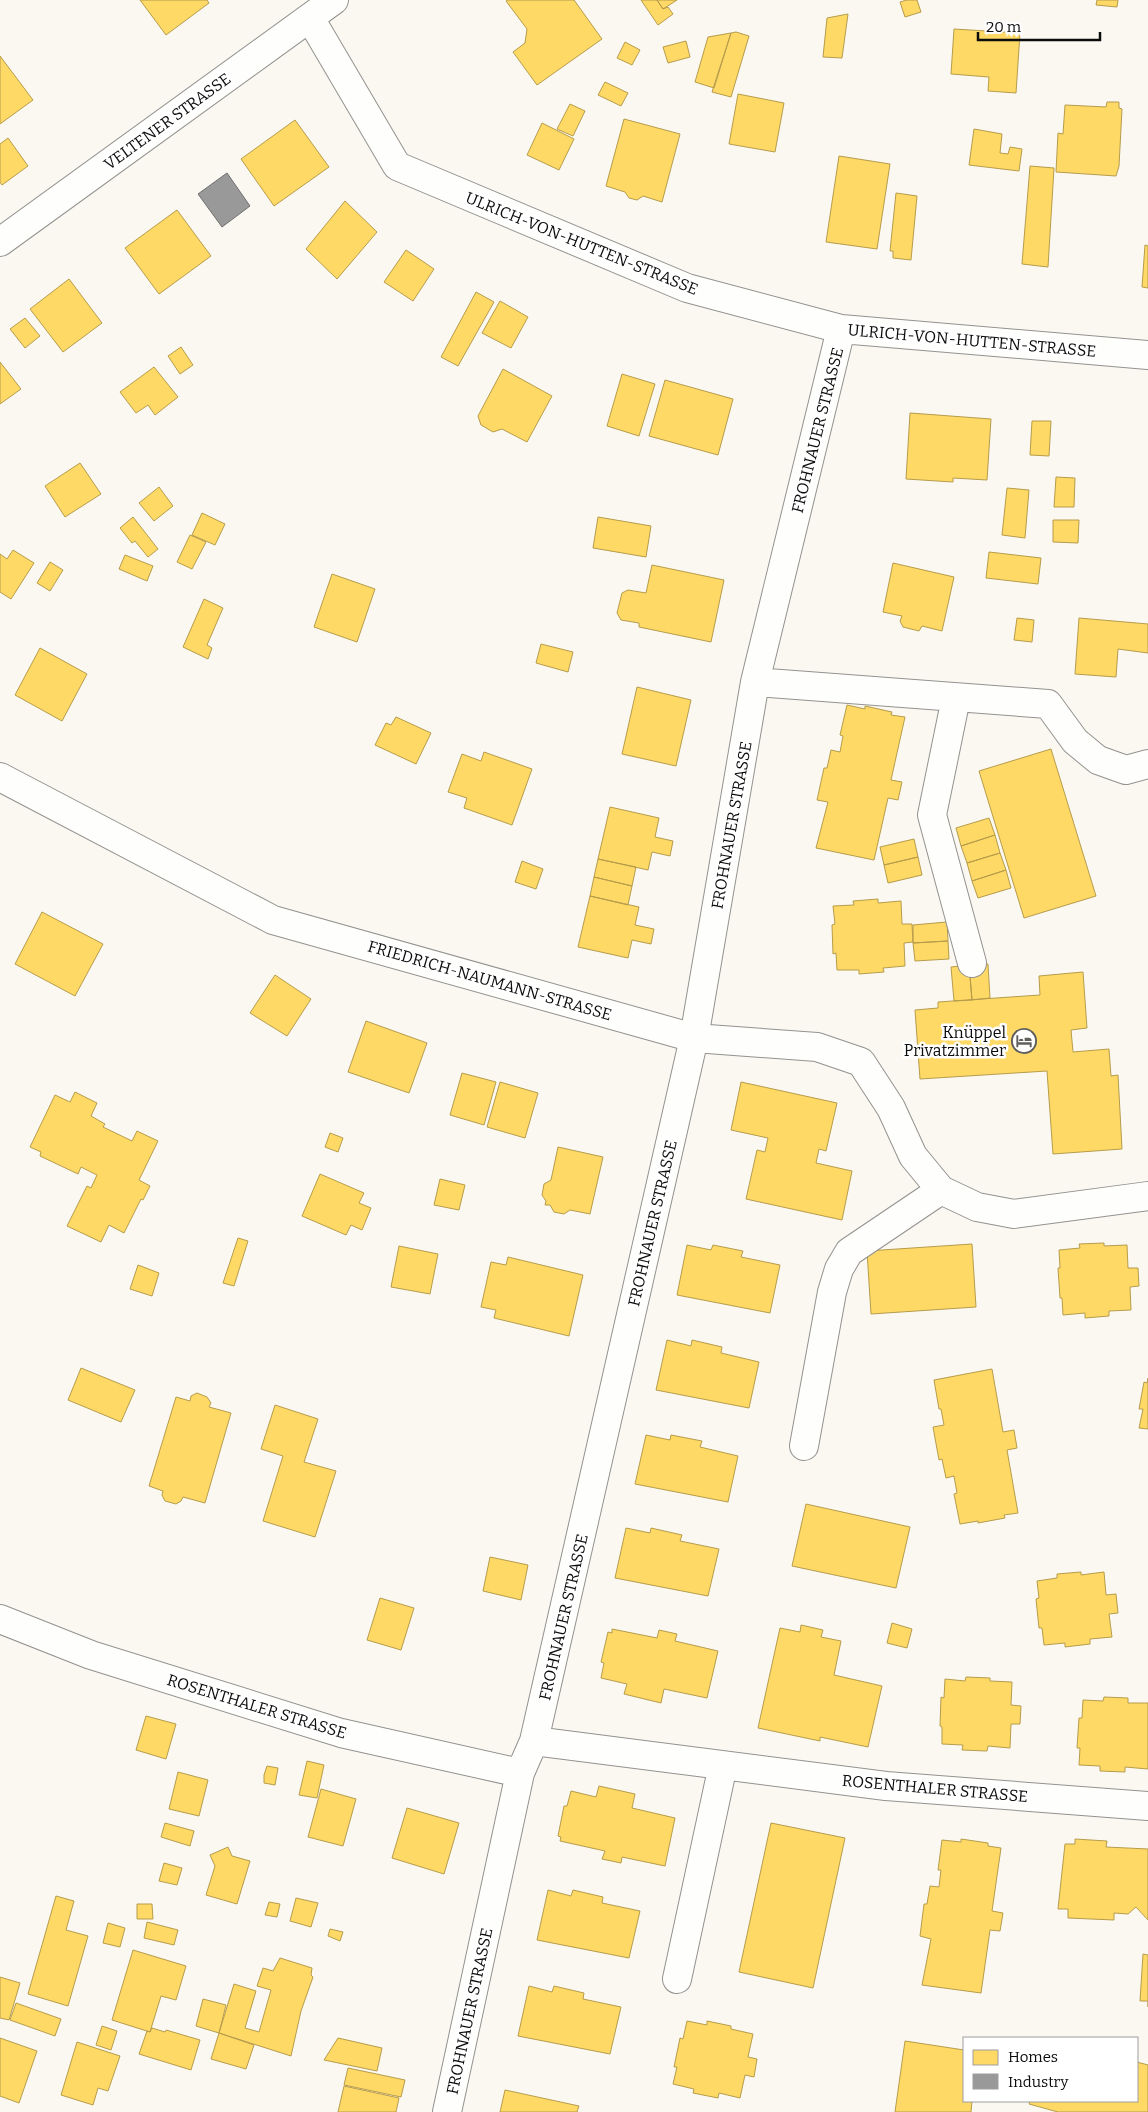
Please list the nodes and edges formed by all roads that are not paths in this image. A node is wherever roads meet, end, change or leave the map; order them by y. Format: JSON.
{"nodes":[{"id":1,"x":334,"y":0,"type":"edge"},
{"id":2,"x":310,"y":18,"type":"junction"},
{"id":3,"x":0,"y":242,"type":"edge"},
{"id":4,"x":841,"y":329,"type":"junction"},
{"id":5,"x":1148,"y":356,"type":"edge"},
{"id":6,"x":755,"y":682,"type":"junction"},
{"id":7,"x":956,"y":698,"type":"junction"},
{"id":8,"x":1148,"y":764,"type":"edge"},
{"id":9,"x":0,"y":777,"type":"edge"},
{"id":10,"x":972,"y":963,"type":"dead end"},
{"id":11,"x":694,"y":1038,"type":"junction"},
{"id":12,"x":941,"y":1190,"type":"junction"},
{"id":13,"x":1148,"y":1196,"type":"edge"},
{"id":14,"x":804,"y":1446,"type":"dead end"},
{"id":15,"x":0,"y":1619,"type":"edge"},
{"id":16,"x":534,"y":1741,"type":"junction"},
{"id":17,"x":723,"y":1765,"type":"junction"},
{"id":18,"x":520,"y":1774,"type":"junction"},
{"id":19,"x":1148,"y":1806,"type":"edge"},
{"id":20,"x":678,"y":1979,"type":"dead end"},
{"id":21,"x":447,"y":2112,"type":"edge"}],
"edges":[{"from":1,"to":2,"type":"street","name":"VELTENER STRASSE"},
{"from":2,"to":3,"type":"street","name":"VELTENER STRASSE"},
{"from":2,"to":4,"type":"street","name":"ULRICH-VON-HUTTEN-STRASSE"},
{"from":4,"to":5,"type":"street","name":"ULRICH-VON-HUTTEN-STRASSE"},
{"from":4,"to":6,"type":"street","name":"FROHNAUER STRASSE"},
{"from":6,"to":7,"type":"street"},
{"from":6,"to":11,"type":"street","name":"FROHNAUER STRASSE"},
{"from":7,"to":8,"type":"street"},
{"from":7,"to":10,"type":"street"},
{"from":9,"to":11,"type":"street","name":"FRIEDRICH-NAUMANN-STRASSE"},
{"from":11,"to":12,"type":"street","name":"FRIEDRICH-NAUMANN-STRASSE"},
{"from":11,"to":16,"type":"street","name":"FROHNAUER STRASSE"},
{"from":12,"to":13,"type":"street","name":"FRIEDRICH-NAUMANN-STRASSE"},
{"from":12,"to":14,"type":"street"},
{"from":15,"to":18,"type":"street","name":"ROSENTHALER STRASSE"},
{"from":16,"to":17,"type":"street","name":"ROSENTHALER STRASSE"},
{"from":16,"to":18,"type":"street","name":"FROHNAUER STRASSE"},
{"from":17,"to":19,"type":"street","name":"ROSENTHALER STRASSE"},
{"from":17,"to":20,"type":"street"},
{"from":18,"to":21,"type":"street","name":"FROHNAUER STRASSE"}]}
